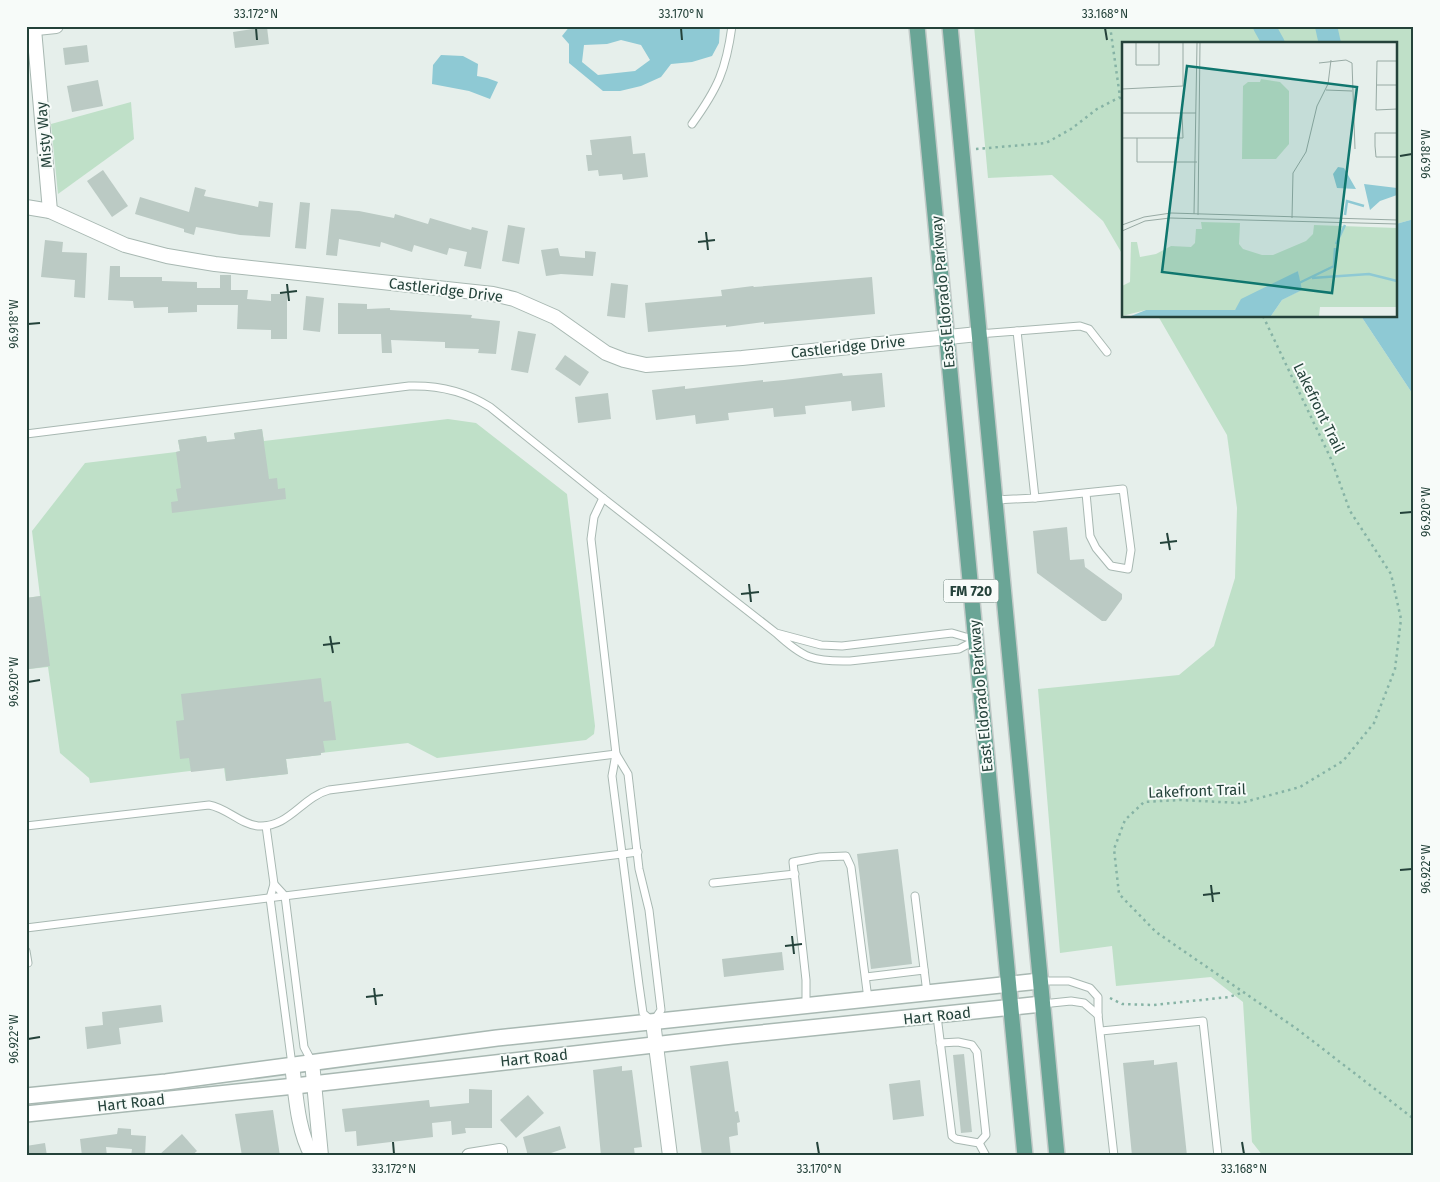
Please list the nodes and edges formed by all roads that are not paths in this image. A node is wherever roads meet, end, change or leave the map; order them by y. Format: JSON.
{"nodes":[{"id":1,"x":56,"y":26,"type":"edge"},
{"id":2,"x":732,"y":26,"type":"edge"},
{"id":3,"x":917,"y":26,"type":"edge"},
{"id":4,"x":950,"y":26,"type":"edge"},
{"id":5,"x":30,"y":29,"type":"edge"},
{"id":6,"x":692,"y":124,"type":"dead end"},
{"id":7,"x":26,"y":207,"type":"edge"},
{"id":8,"x":50,"y":211,"type":"junction"},
{"id":9,"x":1016,"y":331,"type":"junction"},
{"id":10,"x":978,"y":334,"type":"junction"},
{"id":11,"x":947,"y":337,"type":"junction"},
{"id":12,"x":1107,"y":352,"type":"dead end"},
{"id":13,"x":26,"y":434,"type":"edge"},
{"id":14,"x":1086,"y":493,"type":"junction"},
{"id":15,"x":603,"y":498,"type":"junction"},
{"id":16,"x":1036,"y":498,"type":"junction"},
{"id":17,"x":994,"y":500,"type":"junction"},
{"id":18,"x":776,"y":633,"type":"junction"},
{"id":19,"x":976,"y":640,"type":"junction"},
{"id":20,"x":616,"y":754,"type":"junction"},
{"id":21,"x":26,"y":826,"type":"edge"},
{"id":22,"x":266,"y":826,"type":"junction"},
{"id":23,"x":638,"y":852,"type":"junction"},
{"id":24,"x":622,"y":854,"type":"junction"},
{"id":25,"x":795,"y":874,"type":"junction"},
{"id":26,"x":713,"y":883,"type":"dead end"},
{"id":27,"x":274,"y":884,"type":"junction"},
{"id":28,"x":285,"y":896,"type":"junction"},
{"id":29,"x":915,"y":896,"type":"dead end"},
{"id":30,"x":270,"y":898,"type":"junction"},
{"id":31,"x":26,"y":928,"type":"edge"},
{"id":32,"x":26,"y":951,"type":"edge"},
{"id":33,"x":28,"y":963,"type":"dead end"},
{"id":34,"x":924,"y":970,"type":"junction"},
{"id":35,"x":866,"y":977,"type":"junction"},
{"id":36,"x":1040,"y":981,"type":"junction"},
{"id":37,"x":1008,"y":984,"type":"junction"},
{"id":38,"x":927,"y":992,"type":"junction"},
{"id":39,"x":868,"y":999,"type":"junction"},
{"id":40,"x":1042,"y":1004,"type":"junction"},
{"id":41,"x":806,"y":1006,"type":"junction"},
{"id":42,"x":1011,"y":1008,"type":"junction"},
{"id":43,"x":1098,"y":1015,"type":"junction"},
{"id":44,"x":937,"y":1016,"type":"junction"},
{"id":45,"x":653,"y":1022,"type":"junction"},
{"id":46,"x":809,"y":1028,"type":"junction"},
{"id":47,"x":1101,"y":1031,"type":"junction"},
{"id":48,"x":940,"y":1043,"type":"junction"},
{"id":49,"x":657,"y":1045,"type":"junction"},
{"id":50,"x":312,"y":1062,"type":"junction"},
{"id":51,"x":292,"y":1065,"type":"junction"},
{"id":52,"x":315,"y":1084,"type":"junction"},
{"id":53,"x":295,"y":1086,"type":"junction"},
{"id":54,"x":26,"y":1096,"type":"edge"},
{"id":55,"x":26,"y":1114,"type":"edge"},
{"id":56,"x":979,"y":1144,"type":"junction"},
{"id":57,"x":500,"y":1154,"type":"edge"},
{"id":58,"x":312,"y":1156,"type":"edge"},
{"id":59,"x":321,"y":1156,"type":"edge"},
{"id":60,"x":469,"y":1156,"type":"edge"},
{"id":61,"x":670,"y":1156,"type":"edge"},
{"id":62,"x":986,"y":1156,"type":"edge"},
{"id":63,"x":1025,"y":1156,"type":"edge"},
{"id":64,"x":1057,"y":1156,"type":"edge"},
{"id":65,"x":1114,"y":1156,"type":"edge"},
{"id":66,"x":1218,"y":1156,"type":"edge"}],
"edges":[{"from":1,"to":5,"type":"street"},
{"from":2,"to":6,"type":"lane"},
{"from":3,"to":11,"type":"main road","name":"East Eldorado Parkway","number":"FM 720"},
{"from":4,"to":10,"type":"main road","name":"East Eldorado Parkway","number":"FM 720"},
{"from":5,"to":8,"type":"street","name":"Misty Way"},
{"from":7,"to":8,"type":"street","name":"Castleridge Drive"},
{"from":8,"to":11,"type":"street","name":"Castleridge Drive"},
{"from":9,"to":10,"type":"lane"},
{"from":9,"to":12,"type":"lane"},
{"from":9,"to":16,"type":"lane"},
{"from":10,"to":11,"type":"street","name":"Castleridge Drive"},
{"from":10,"to":17,"type":"main road","name":"East Eldorado Parkway","number":"FM 720"},
{"from":11,"to":19,"type":"main road","name":"East Eldorado Parkway","number":"FM 720"},
{"from":13,"to":15,"type":"lane"},
{"from":14,"to":14,"type":"lane"},
{"from":14,"to":16,"type":"lane"},
{"from":15,"to":18,"type":"lane"},
{"from":15,"to":20,"type":"lane"},
{"from":16,"to":17,"type":"lane"},
{"from":17,"to":36,"type":"main road","name":"East Eldorado Parkway","number":"FM 720"},
{"from":18,"to":19,"type":"lane"},
{"from":18,"to":19,"type":"lane"},
{"from":19,"to":37,"type":"main road","name":"East Eldorado Parkway","number":"FM 720"},
{"from":20,"to":22,"type":"lane"},
{"from":20,"to":23,"type":"lane"},
{"from":20,"to":24,"type":"lane"},
{"from":21,"to":22,"type":"lane"},
{"from":22,"to":27,"type":"lane"},
{"from":23,"to":24,"type":"lane"},
{"from":23,"to":45,"type":"lane"},
{"from":24,"to":28,"type":"lane"},
{"from":24,"to":45,"type":"lane"},
{"from":25,"to":26,"type":"lane"},
{"from":25,"to":35,"type":"lane"},
{"from":25,"to":41,"type":"lane"},
{"from":27,"to":28,"type":"lane"},
{"from":27,"to":30,"type":"lane"},
{"from":28,"to":30,"type":"lane"},
{"from":28,"to":50,"type":"lane"},
{"from":29,"to":34,"type":"lane"},
{"from":30,"to":31,"type":"lane"},
{"from":30,"to":51,"type":"lane"},
{"from":32,"to":33,"type":"lane"},
{"from":34,"to":35,"type":"lane"},
{"from":34,"to":38,"type":"lane"},
{"from":35,"to":39,"type":"lane"},
{"from":36,"to":37,"type":"street","name":"Hart Road"},
{"from":36,"to":40,"type":"main road","name":"East Eldorado Parkway","number":"FM 720"},
{"from":36,"to":43,"type":"lane"},
{"from":37,"to":38,"type":"street","name":"Hart Road"},
{"from":37,"to":42,"type":"main road","name":"East Eldorado Parkway","number":"FM 720"},
{"from":38,"to":39,"type":"street","name":"Hart Road"},
{"from":39,"to":41,"type":"street","name":"Hart Road"},
{"from":40,"to":42,"type":"street","name":"Hart Road"},
{"from":40,"to":43,"type":"lane"},
{"from":40,"to":64,"type":"main road","name":"East Eldorado Parkway","number":"FM 720"},
{"from":41,"to":45,"type":"street","name":"Hart Road"},
{"from":41,"to":46,"type":"street"},
{"from":42,"to":44,"type":"street","name":"Hart Road"},
{"from":42,"to":63,"type":"main road","name":"East Eldorado Parkway","number":"FM 720"},
{"from":43,"to":47,"type":"lane"},
{"from":44,"to":46,"type":"street","name":"Hart Road"},
{"from":44,"to":48,"type":"lane"},
{"from":45,"to":49,"type":"street"},
{"from":45,"to":50,"type":"street","name":"Hart Road"},
{"from":46,"to":49,"type":"street","name":"Hart Road"},
{"from":47,"to":65,"type":"lane"},
{"from":47,"to":66,"type":"lane"},
{"from":48,"to":56,"type":"lane"},
{"from":48,"to":56,"type":"lane"},
{"from":49,"to":52,"type":"street","name":"Hart Road"},
{"from":49,"to":61,"type":"street"},
{"from":50,"to":51,"type":"street","name":"Hart Road"},
{"from":50,"to":52,"type":"street"},
{"from":51,"to":53,"type":"street"},
{"from":51,"to":54,"type":"street","name":"Hart Road"},
{"from":52,"to":53,"type":"street","name":"Hart Road"},
{"from":52,"to":59,"type":"street"},
{"from":53,"to":55,"type":"street","name":"Hart Road"},
{"from":53,"to":58,"type":"street"},
{"from":56,"to":62,"type":"lane"},
{"from":57,"to":60,"type":"street"}]}
